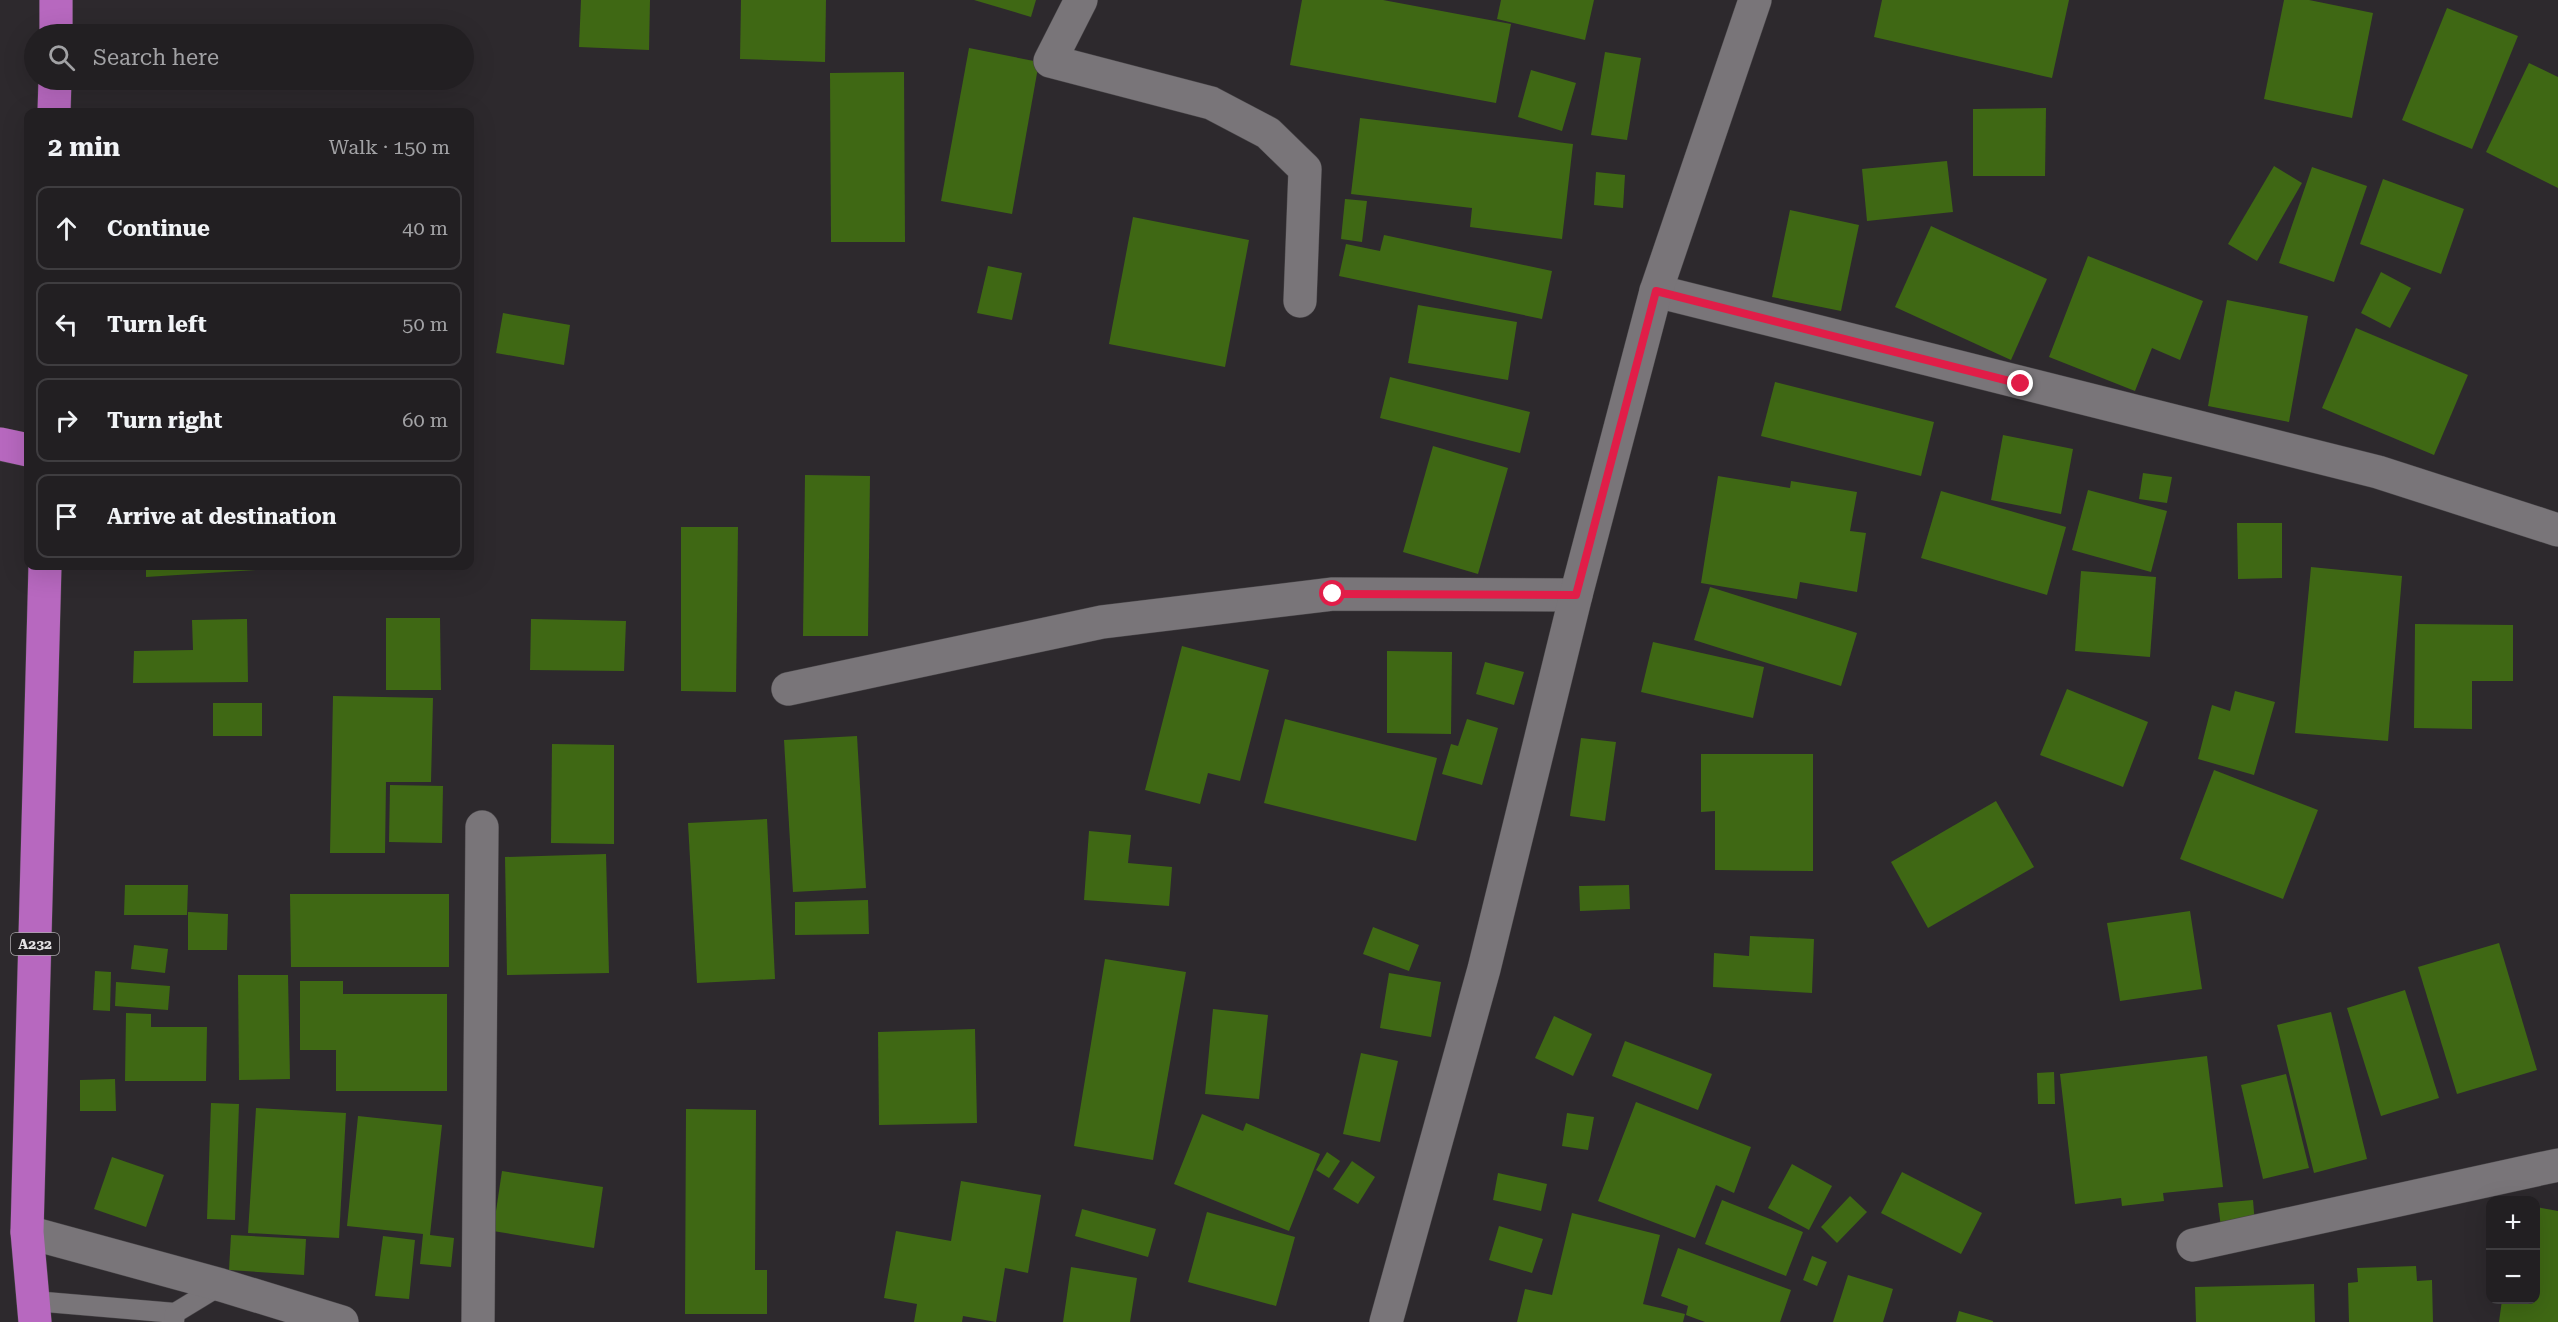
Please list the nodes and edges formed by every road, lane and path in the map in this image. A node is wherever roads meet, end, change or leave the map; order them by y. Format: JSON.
{"nodes":[{"id":1,"x":56,"y":0,"type":"edge"},
{"id":2,"x":1081,"y":0,"type":"edge"},
{"id":3,"x":1755,"y":0,"type":"edge"},
{"id":4,"x":56,"y":24,"type":"edge"},
{"id":5,"x":55,"y":90,"type":"edge"},
{"id":6,"x":54,"y":108,"type":"edge"},
{"id":7,"x":1656,"y":291,"type":"junction"},
{"id":8,"x":1300,"y":301,"type":"dead end"},
{"id":9,"x":0,"y":444,"type":"edge"},
{"id":10,"x":24,"y":449,"type":"edge"},
{"id":11,"x":2558,"y":530,"type":"edge"},
{"id":12,"x":45,"y":570,"type":"edge"},
{"id":13,"x":1576,"y":595,"type":"junction"},
{"id":14,"x":788,"y":688,"type":"dead end"},
{"id":15,"x":482,"y":827,"type":"dead end"},
{"id":16,"x":2558,"y":1165,"type":"edge"},
{"id":17,"x":27,"y":1232,"type":"junction"},
{"id":18,"x":2193,"y":1245,"type":"dead end"},
{"id":19,"x":221,"y":1285,"type":"junction"},
{"id":20,"x":34,"y":1312,"type":"edge"},
{"id":21,"x":175,"y":1318,"type":"edge"},
{"id":22,"x":342,"y":1322,"type":"edge"},
{"id":23,"x":478,"y":1322,"type":"edge"},
{"id":24,"x":1386,"y":1322,"type":"edge"}],
"edges":[{"from":1,"to":4,"type":"highway"},
{"from":2,"to":8,"type":"street"},
{"from":3,"to":7,"type":"street"},
{"from":5,"to":6,"type":"highway"},
{"from":7,"to":11,"type":"street"},
{"from":7,"to":13,"type":"street"},
{"from":9,"to":10,"type":"highway"},
{"from":12,"to":17,"type":"highway","number":"A232"},
{"from":13,"to":14,"type":"street"},
{"from":13,"to":24,"type":"street"},
{"from":15,"to":23,"type":"street"},
{"from":16,"to":18,"type":"street"},
{"from":17,"to":19,"type":"street"},
{"from":17,"to":20,"type":"highway","number":"A232"},
{"from":19,"to":21,"type":"lane"},
{"from":19,"to":22,"type":"street"},
{"from":20,"to":21,"type":"lane"}]}
